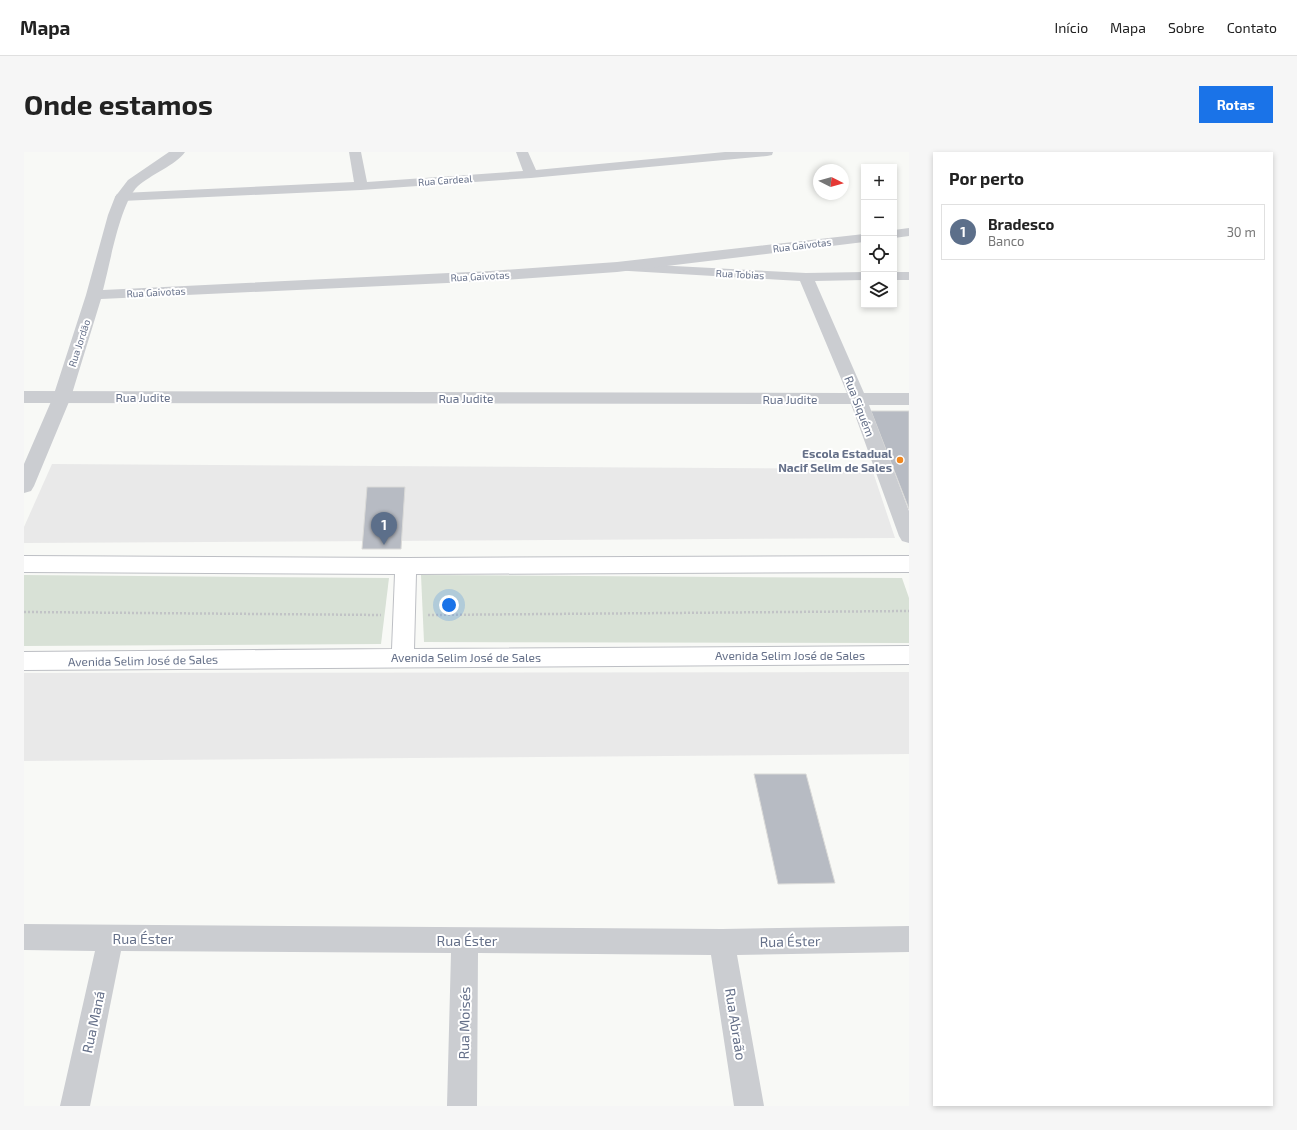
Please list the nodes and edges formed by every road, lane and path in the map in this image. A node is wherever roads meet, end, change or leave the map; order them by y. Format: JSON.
{"nodes":[{"id":1,"x":178,"y":152,"type":"edge"},
{"id":2,"x":355,"y":152,"type":"edge"},
{"id":3,"x":522,"y":152,"type":"edge"},
{"id":4,"x":767,"y":152,"type":"edge"},
{"id":5,"x":689,"y":156,"type":"edge"},
{"id":6,"x":531,"y":174,"type":"junction"},
{"id":7,"x":361,"y":186,"type":"junction"},
{"id":8,"x":122,"y":197,"type":"junction"},
{"id":9,"x":909,"y":232,"type":"edge"},
{"id":10,"x":897,"y":234,"type":"edge"},
{"id":11,"x":861,"y":238,"type":"edge"},
{"id":12,"x":617,"y":267,"type":"junction"},
{"id":13,"x":861,"y":276,"type":"edge"},
{"id":14,"x":897,"y":276,"type":"edge"},
{"id":15,"x":909,"y":276,"type":"edge"},
{"id":16,"x":806,"y":277,"type":"junction"},
{"id":17,"x":94,"y":295,"type":"junction"},
{"id":18,"x":24,"y":397,"type":"edge"},
{"id":19,"x":62,"y":397,"type":"junction"},
{"id":20,"x":858,"y":399,"type":"junction"},
{"id":21,"x":909,"y":399,"type":"edge"},
{"id":22,"x":24,"y":486,"type":"edge"},
{"id":23,"x":909,"y":536,"type":"edge"},
{"id":24,"x":24,"y":564,"type":"edge"},
{"id":25,"x":909,"y":564,"type":"edge"},
{"id":26,"x":406,"y":566,"type":"junction"},
{"id":27,"x":909,"y":611,"type":"edge"},
{"id":28,"x":24,"y":612,"type":"edge"},
{"id":29,"x":403,"y":615,"type":"junction"},
{"id":30,"x":909,"y":654,"type":"edge"},
{"id":31,"x":403,"y":658,"type":"junction"},
{"id":32,"x":24,"y":661,"type":"edge"},
{"id":33,"x":24,"y":937,"type":"edge"},
{"id":34,"x":111,"y":938,"type":"junction"},
{"id":35,"x":909,"y":938,"type":"edge"},
{"id":36,"x":466,"y":940,"type":"junction"},
{"id":37,"x":722,"y":942,"type":"junction"},
{"id":38,"x":75,"y":1106,"type":"edge"},
{"id":39,"x":462,"y":1106,"type":"edge"},
{"id":40,"x":749,"y":1106,"type":"edge"}],
"edges":[{"from":1,"to":8,"type":"street","name":"Rua Jordão"},
{"from":2,"to":7,"type":"street"},
{"from":3,"to":6,"type":"street"},
{"from":4,"to":5,"type":"street","name":"Rua Cardeal"},
{"from":5,"to":6,"type":"street","name":"Rua Cardeal"},
{"from":6,"to":7,"type":"street","name":"Rua Cardeal"},
{"from":7,"to":8,"type":"street","name":"Rua Cardeal"},
{"from":8,"to":17,"type":"street","name":"Rua Jordão"},
{"from":9,"to":10,"type":"street"},
{"from":11,"to":12,"type":"street","name":"Rua Gaivotas"},
{"from":12,"to":16,"type":"street","name":"Rua Tobias"},
{"from":12,"to":17,"type":"street","name":"Rua Gaivotas"},
{"from":13,"to":16,"type":"street","name":"Rua Tobias"},
{"from":14,"to":15,"type":"street"},
{"from":16,"to":20,"type":"street","name":"Rua Siquém"},
{"from":17,"to":19,"type":"street","name":"Rua Jordão"},
{"from":18,"to":19,"type":"street","name":"Rua Judite"},
{"from":19,"to":20,"type":"street","name":"Rua Judite"},
{"from":19,"to":22,"type":"street","name":"Rua Jordão"},
{"from":20,"to":21,"type":"street","name":"Rua Judite"},
{"from":20,"to":23,"type":"street","name":"Rua Siquém"},
{"from":24,"to":26,"type":"main road"},
{"from":25,"to":26,"type":"main road"},
{"from":26,"to":29,"type":"main road"},
{"from":27,"to":29,"type":"path"},
{"from":28,"to":29,"type":"path"},
{"from":29,"to":31,"type":"main road"},
{"from":30,"to":31,"type":"main road","name":"Avenida Selim José de Sales"},
{"from":31,"to":32,"type":"main road","name":"Avenida Selim José de Sales"},
{"from":33,"to":34,"type":"street","name":"Rua Éster"},
{"from":34,"to":36,"type":"street","name":"Rua Éster"},
{"from":34,"to":38,"type":"street","name":"Rua Maná"},
{"from":35,"to":37,"type":"street","name":"Rua Éster"},
{"from":36,"to":37,"type":"street","name":"Rua Éster"},
{"from":36,"to":39,"type":"street","name":"Rua Moisés"},
{"from":37,"to":40,"type":"street","name":"Rua Abraão"}]}
